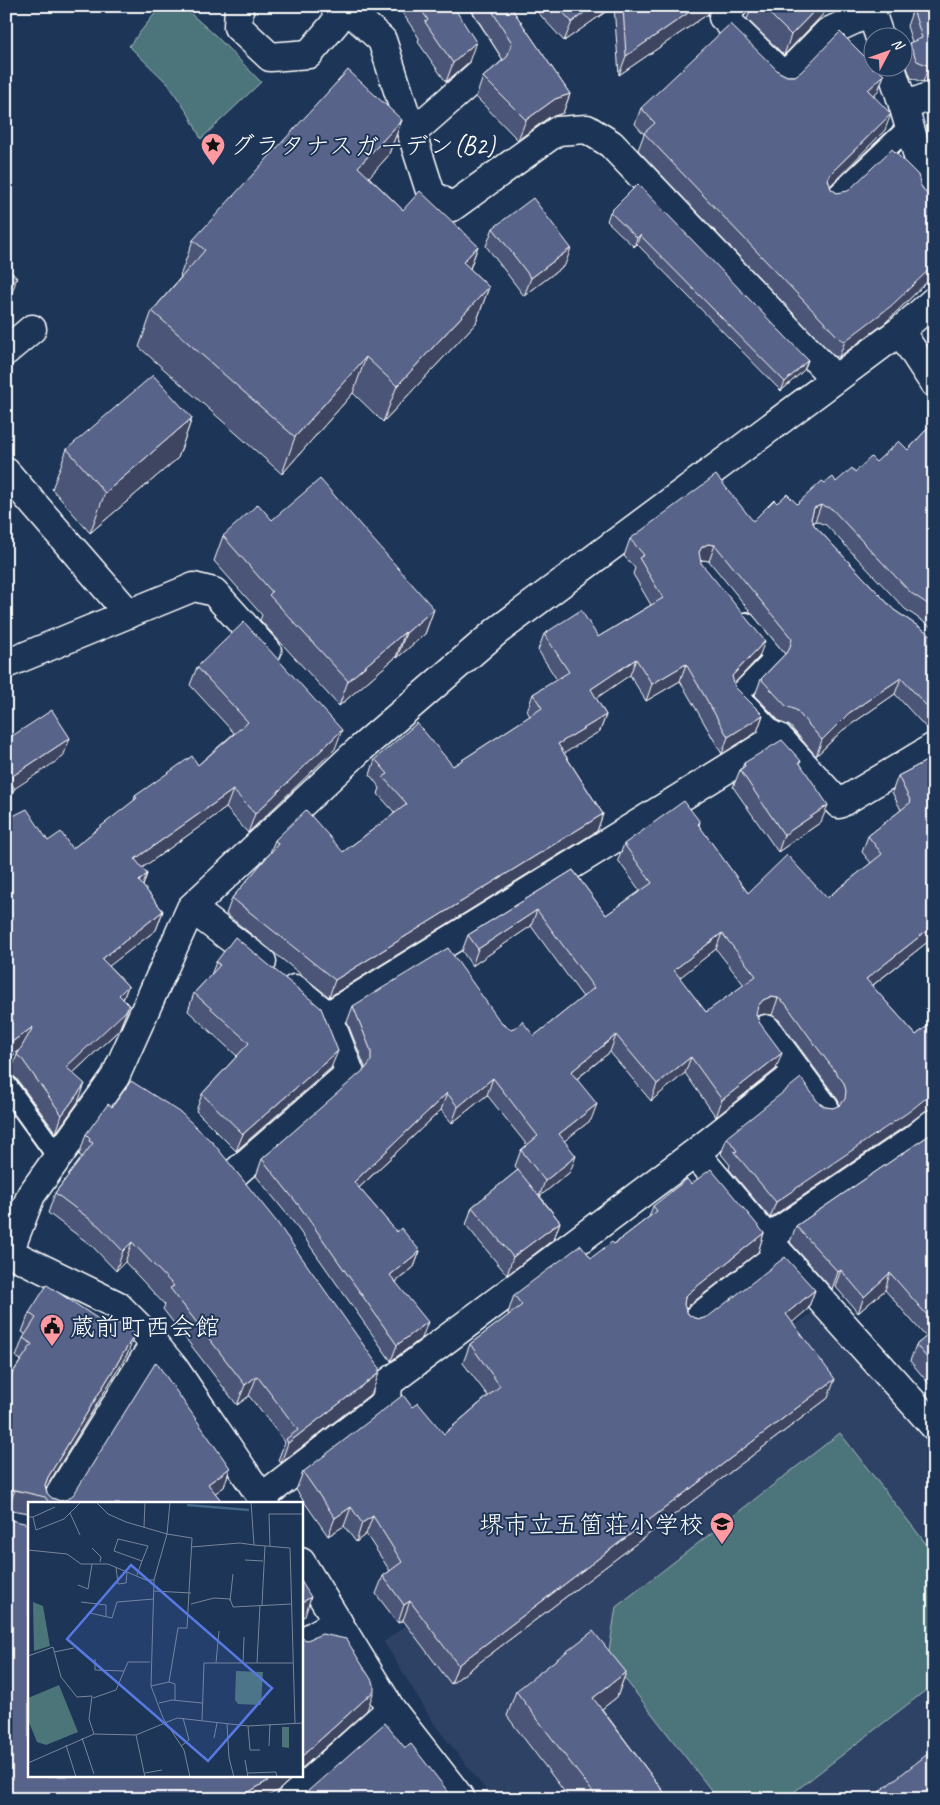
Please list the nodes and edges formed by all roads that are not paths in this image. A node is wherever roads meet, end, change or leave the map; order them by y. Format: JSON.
{"nodes":[{"id":1,"x":239,"y":6,"type":"edge"},
{"id":2,"x":337,"y":6,"type":"edge"},
{"id":3,"x":344,"y":6,"type":"edge"},
{"id":4,"x":451,"y":6,"type":"edge"},
{"id":5,"x":734,"y":6,"type":"edge"},
{"id":6,"x":870,"y":9,"type":"edge"},
{"id":7,"x":877,"y":28,"type":"edge"},
{"id":8,"x":893,"y":78,"type":"edge"},
{"id":9,"x":934,"y":95,"type":"edge"},
{"id":10,"x":906,"y":117,"type":"junction"},
{"id":11,"x":412,"y":133,"type":"junction"},
{"id":12,"x":834,"y":198,"type":"edge"},
{"id":13,"x":934,"y":202,"type":"edge"},
{"id":14,"x":934,"y":301,"type":"edge"},
{"id":15,"x":32,"y":329,"type":"dead end"},
{"id":16,"x":900,"y":331,"type":"junction"},
{"id":17,"x":6,"y":351,"type":"edge"},
{"id":18,"x":835,"y":379,"type":"junction"},
{"id":19,"x":934,"y":383,"type":"edge"},
{"id":20,"x":6,"y":472,"type":"edge"},
{"id":21,"x":734,"y":608,"type":"edge"},
{"id":22,"x":129,"y":614,"type":"junction"},
{"id":23,"x":6,"y":664,"type":"edge"},
{"id":24,"x":286,"y":672,"type":"edge"},
{"id":25,"x":338,"y":730,"type":"edge"},
{"id":26,"x":778,"y":737,"type":"junction"},
{"id":27,"x":934,"y":747,"type":"edge"},
{"id":28,"x":358,"y":751,"type":"junction"},
{"id":29,"x":191,"y":908,"type":"junction"},
{"id":30,"x":328,"y":1016,"type":"junction"},
{"id":31,"x":766,"y":1029,"type":"edge"},
{"id":32,"x":798,"y":1072,"type":"junction"},
{"id":33,"x":115,"y":1076,"type":"junction"},
{"id":34,"x":6,"y":1085,"type":"edge"},
{"id":35,"x":138,"y":1091,"type":"edge"},
{"id":36,"x":826,"y":1109,"type":"edge"},
{"id":37,"x":934,"y":1123,"type":"edge"},
{"id":38,"x":218,"y":1153,"type":"edge"},
{"id":39,"x":695,"y":1153,"type":"junction"},
{"id":40,"x":58,"y":1157,"type":"junction"},
{"id":41,"x":234,"y":1174,"type":"junction"},
{"id":42,"x":252,"y":1196,"type":"edge"},
{"id":43,"x":774,"y":1246,"type":"junction"},
{"id":44,"x":7,"y":1255,"type":"edge"},
{"id":45,"x":693,"y":1322,"type":"edge"},
{"id":46,"x":154,"y":1344,"type":"junction"},
{"id":47,"x":371,"y":1359,"type":"edge"},
{"id":48,"x":388,"y":1383,"type":"junction"},
{"id":49,"x":934,"y":1426,"type":"edge"},
{"id":50,"x":264,"y":1500,"type":"edge"},
{"id":51,"x":55,"y":1502,"type":"edge"},
{"id":52,"x":302,"y":1564,"type":"edge"},
{"id":53,"x":338,"y":1622,"type":"junction"},
{"id":54,"x":302,"y":1642,"type":"edge"},
{"id":55,"x":391,"y":1709,"type":"junction"},
{"id":56,"x":291,"y":1799,"type":"edge"},
{"id":57,"x":461,"y":1799,"type":"edge"}],
"edges":[{"from":1,"to":2,"type":"street"},
{"from":3,"to":11,"type":"street"},
{"from":4,"to":11,"type":"street"},
{"from":5,"to":6,"type":"street"},
{"from":6,"to":7,"type":"street"},
{"from":8,"to":10,"type":"street"},
{"from":9,"to":10,"type":"street"},
{"from":10,"to":12,"type":"lane"},
{"from":10,"to":13,"type":"street"},
{"from":11,"to":18,"type":"street"},
{"from":14,"to":16,"type":"street"},
{"from":15,"to":17,"type":"street"},
{"from":16,"to":18,"type":"street"},
{"from":16,"to":19,"type":"street"},
{"from":18,"to":28,"type":"street"},
{"from":20,"to":22,"type":"street"},
{"from":21,"to":26,"type":"lane"},
{"from":22,"to":23,"type":"street"},
{"from":22,"to":24,"type":"street"},
{"from":25,"to":28,"type":"street"},
{"from":26,"to":27,"type":"street"},
{"from":26,"to":30,"type":"street"},
{"from":28,"to":29,"type":"street"},
{"from":29,"to":30,"type":"street"},
{"from":29,"to":33,"type":"street"},
{"from":30,"to":41,"type":"street"},
{"from":31,"to":32,"type":"street"},
{"from":32,"to":36,"type":"street"},
{"from":32,"to":39,"type":"street"},
{"from":33,"to":35,"type":"street"},
{"from":33,"to":40,"type":"street"},
{"from":34,"to":40,"type":"lane"},
{"from":37,"to":43,"type":"street"},
{"from":38,"to":41,"type":"street"},
{"from":39,"to":43,"type":"street"},
{"from":39,"to":48,"type":"street"},
{"from":40,"to":44,"type":"street"},
{"from":41,"to":42,"type":"street"},
{"from":43,"to":45,"type":"street"},
{"from":43,"to":49,"type":"street"},
{"from":44,"to":46,"type":"street"},
{"from":46,"to":50,"type":"street"},
{"from":46,"to":51,"type":"street"},
{"from":47,"to":48,"type":"street"},
{"from":48,"to":50,"type":"street"},
{"from":52,"to":53,"type":"street"},
{"from":53,"to":54,"type":"street"},
{"from":53,"to":55,"type":"street"},
{"from":55,"to":56,"type":"street"},
{"from":55,"to":57,"type":"street"}]}
